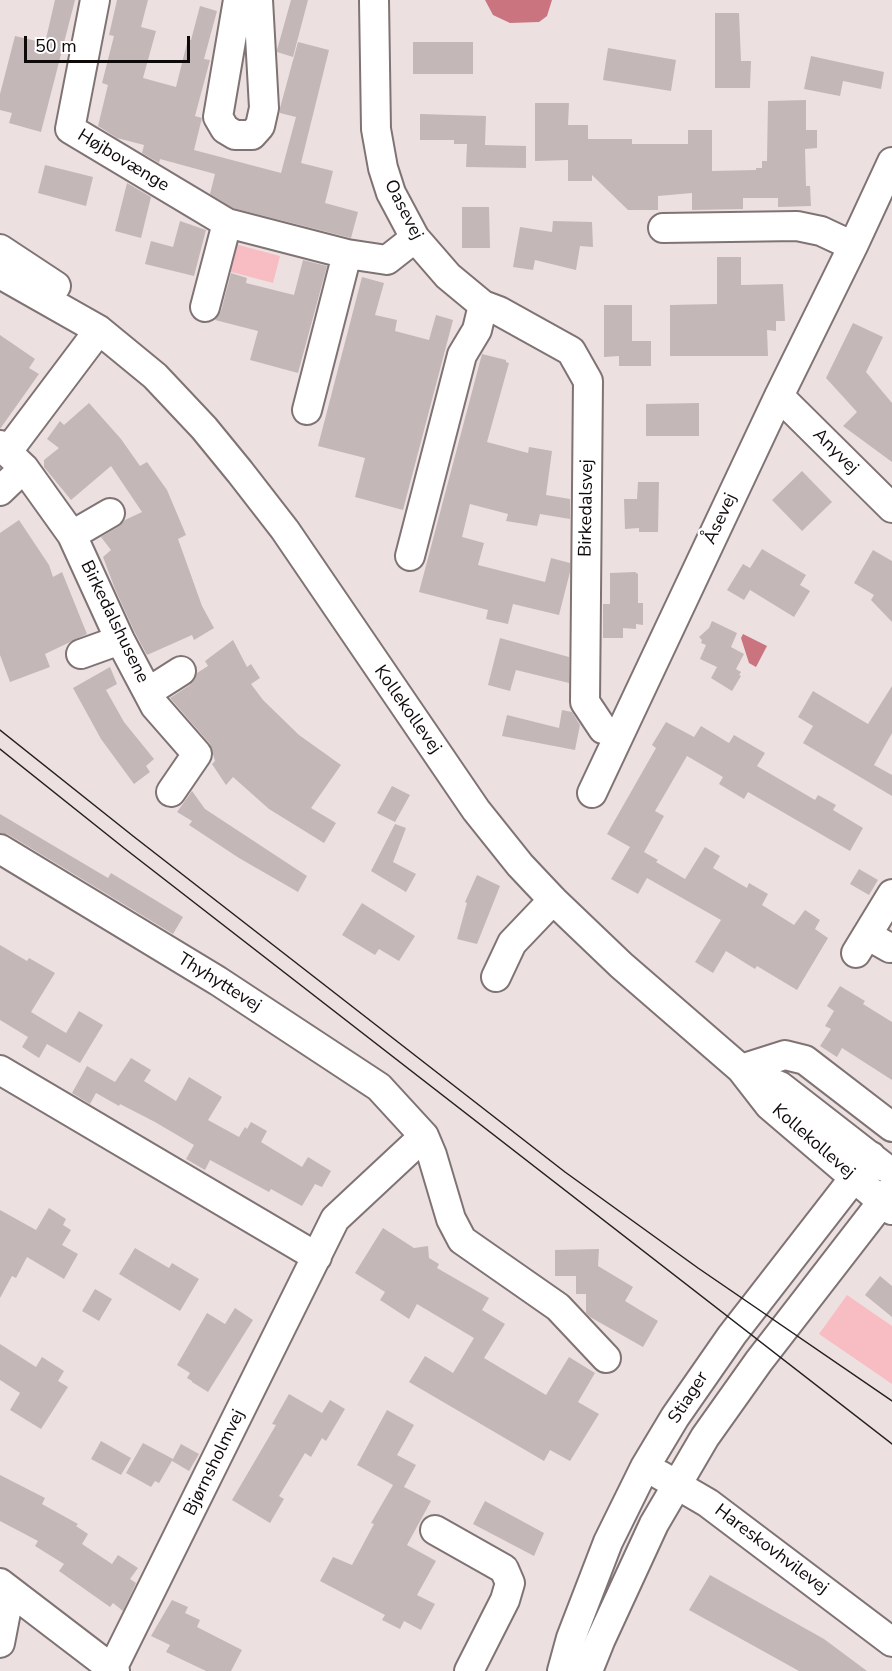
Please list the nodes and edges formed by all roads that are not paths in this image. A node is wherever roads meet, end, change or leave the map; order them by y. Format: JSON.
{"nodes":[{"id":1,"x":95,"y":0,"type":"edge"},
{"id":2,"x":238,"y":0,"type":"edge"},
{"id":3,"x":258,"y":0,"type":"edge"},
{"id":4,"x":374,"y":0,"type":"edge"},
{"id":5,"x":892,"y":162,"type":"edge"},
{"id":6,"x":227,"y":223,"type":"junction"},
{"id":7,"x":663,"y":228,"type":"dead end"},
{"id":8,"x":415,"y":238,"type":"junction"},
{"id":9,"x":853,"y":246,"type":"junction"},
{"id":10,"x":0,"y":249,"type":"edge"},
{"id":11,"x":346,"y":254,"type":"junction"},
{"id":12,"x":0,"y":274,"type":"edge"},
{"id":13,"x":205,"y":307,"type":"dead end"},
{"id":14,"x":491,"y":308,"type":"junction"},
{"id":15,"x":99,"y":330,"type":"junction"},
{"id":16,"x":779,"y":396,"type":"junction"},
{"id":17,"x":307,"y":410,"type":"dead end"},
{"id":18,"x":11,"y":454,"type":"edge"},
{"id":19,"x":0,"y":491,"type":"edge"},
{"id":20,"x":892,"y":508,"type":"edge"},
{"id":21,"x":110,"y":513,"type":"dead end"},
{"id":22,"x":72,"y":535,"type":"junction"},
{"id":23,"x":410,"y":555,"type":"dead end"},
{"id":24,"x":120,"y":640,"type":"junction"},
{"id":25,"x":81,"y":654,"type":"dead end"},
{"id":26,"x":181,"y":671,"type":"dead end"},
{"id":27,"x":148,"y":692,"type":"junction"},
{"id":28,"x":620,"y":734,"type":"junction"},
{"id":29,"x":171,"y":792,"type":"dead end"},
{"id":30,"x":592,"y":793,"type":"dead end"},
{"id":31,"x":0,"y":849,"type":"edge"},
{"id":32,"x":892,"y":894,"type":"edge"},
{"id":33,"x":553,"y":900,"type":"junction"},
{"id":34,"x":871,"y":945,"type":"dead end"},
{"id":35,"x":496,"y":977,"type":"dead end"},
{"id":36,"x":741,"y":1068,"type":"junction"},
{"id":37,"x":0,"y":1070,"type":"edge"},
{"id":38,"x":892,"y":1126,"type":"edge"},
{"id":39,"x":424,"y":1136,"type":"junction"},
{"id":40,"x":872,"y":1168,"type":"edge"},
{"id":41,"x":889,"y":1200,"type":"edge"},
{"id":42,"x":317,"y":1257,"type":"junction"},
{"id":43,"x":606,"y":1358,"type":"dead end"},
{"id":44,"x":645,"y":1467,"type":"junction"},
{"id":45,"x":676,"y":1484,"type":"junction"},
{"id":46,"x":435,"y":1530,"type":"dead end"},
{"id":47,"x":5,"y":1587,"type":"edge"},
{"id":48,"x":0,"y":1642,"type":"edge"},
{"id":49,"x":892,"y":1642,"type":"edge"},
{"id":50,"x":114,"y":1670,"type":"edge"},
{"id":51,"x":469,"y":1671,"type":"edge"},
{"id":52,"x":562,"y":1671,"type":"edge"},
{"id":53,"x":588,"y":1671,"type":"edge"}],
"edges":[{"from":1,"to":6,"type":"street","name":"Højbovænge"},
{"from":2,"to":3,"type":"street"},
{"from":4,"to":8,"type":"street","name":"Oasevej"},
{"from":5,"to":9,"type":"street","name":"Åsevej"},
{"from":6,"to":11,"type":"street","name":"Højbovænge"},
{"from":6,"to":13,"type":"street"},
{"from":7,"to":9,"type":"street"},
{"from":8,"to":11,"type":"street","name":"Højbovænge"},
{"from":8,"to":14,"type":"street","name":"Oasevej"},
{"from":9,"to":16,"type":"street","name":"Åsevej"},
{"from":10,"to":15,"type":"street","name":"Kollekollevej"},
{"from":11,"to":17,"type":"street"},
{"from":12,"to":15,"type":"street","name":"Kollekollevej"},
{"from":14,"to":23,"type":"street"},
{"from":14,"to":28,"type":"street","name":"Birkedalsvej"},
{"from":15,"to":18,"type":"street"},
{"from":15,"to":33,"type":"street","name":"Kollekollevej"},
{"from":16,"to":20,"type":"street","name":"Anyvej"},
{"from":16,"to":28,"type":"street","name":"Åsevej"},
{"from":18,"to":19,"type":"street"},
{"from":18,"to":22,"type":"street","name":"Birkedalshusene"},
{"from":21,"to":22,"type":"street"},
{"from":22,"to":24,"type":"street","name":"Birkedalshusene"},
{"from":24,"to":25,"type":"street"},
{"from":24,"to":27,"type":"street","name":"Birkedalshusene"},
{"from":26,"to":27,"type":"street"},
{"from":27,"to":29,"type":"street","name":"Birkedalshusene"},
{"from":28,"to":30,"type":"street","name":"Åsevej"},
{"from":31,"to":39,"type":"street","name":"Thyhyttevej"},
{"from":32,"to":34,"type":"street"},
{"from":33,"to":35,"type":"street"},
{"from":33,"to":36,"type":"street","name":"Kollekollevej"},
{"from":36,"to":38,"type":"street"},
{"from":36,"to":40,"type":"street","name":"Kollekollevej"},
{"from":37,"to":42,"type":"street"},
{"from":39,"to":42,"type":"street","name":"Bjørnsholmvej"},
{"from":39,"to":43,"type":"street"},
{"from":40,"to":41,"type":"street","name":"Kollekollevej"},
{"from":40,"to":44,"type":"street","name":"Stiager"},
{"from":41,"to":45,"type":"street","name":"Stiager"},
{"from":42,"to":50,"type":"street","name":"Bjørnsholmvej"},
{"from":44,"to":45,"type":"street","name":"Hareskovhvilevej"},
{"from":44,"to":52,"type":"street","name":"Stiager"},
{"from":45,"to":49,"type":"street","name":"Hareskovhvilevej"},
{"from":45,"to":53,"type":"street","name":"Stiager"},
{"from":46,"to":51,"type":"street"},
{"from":47,"to":48,"type":"street"},
{"from":47,"to":50,"type":"street"}]}
